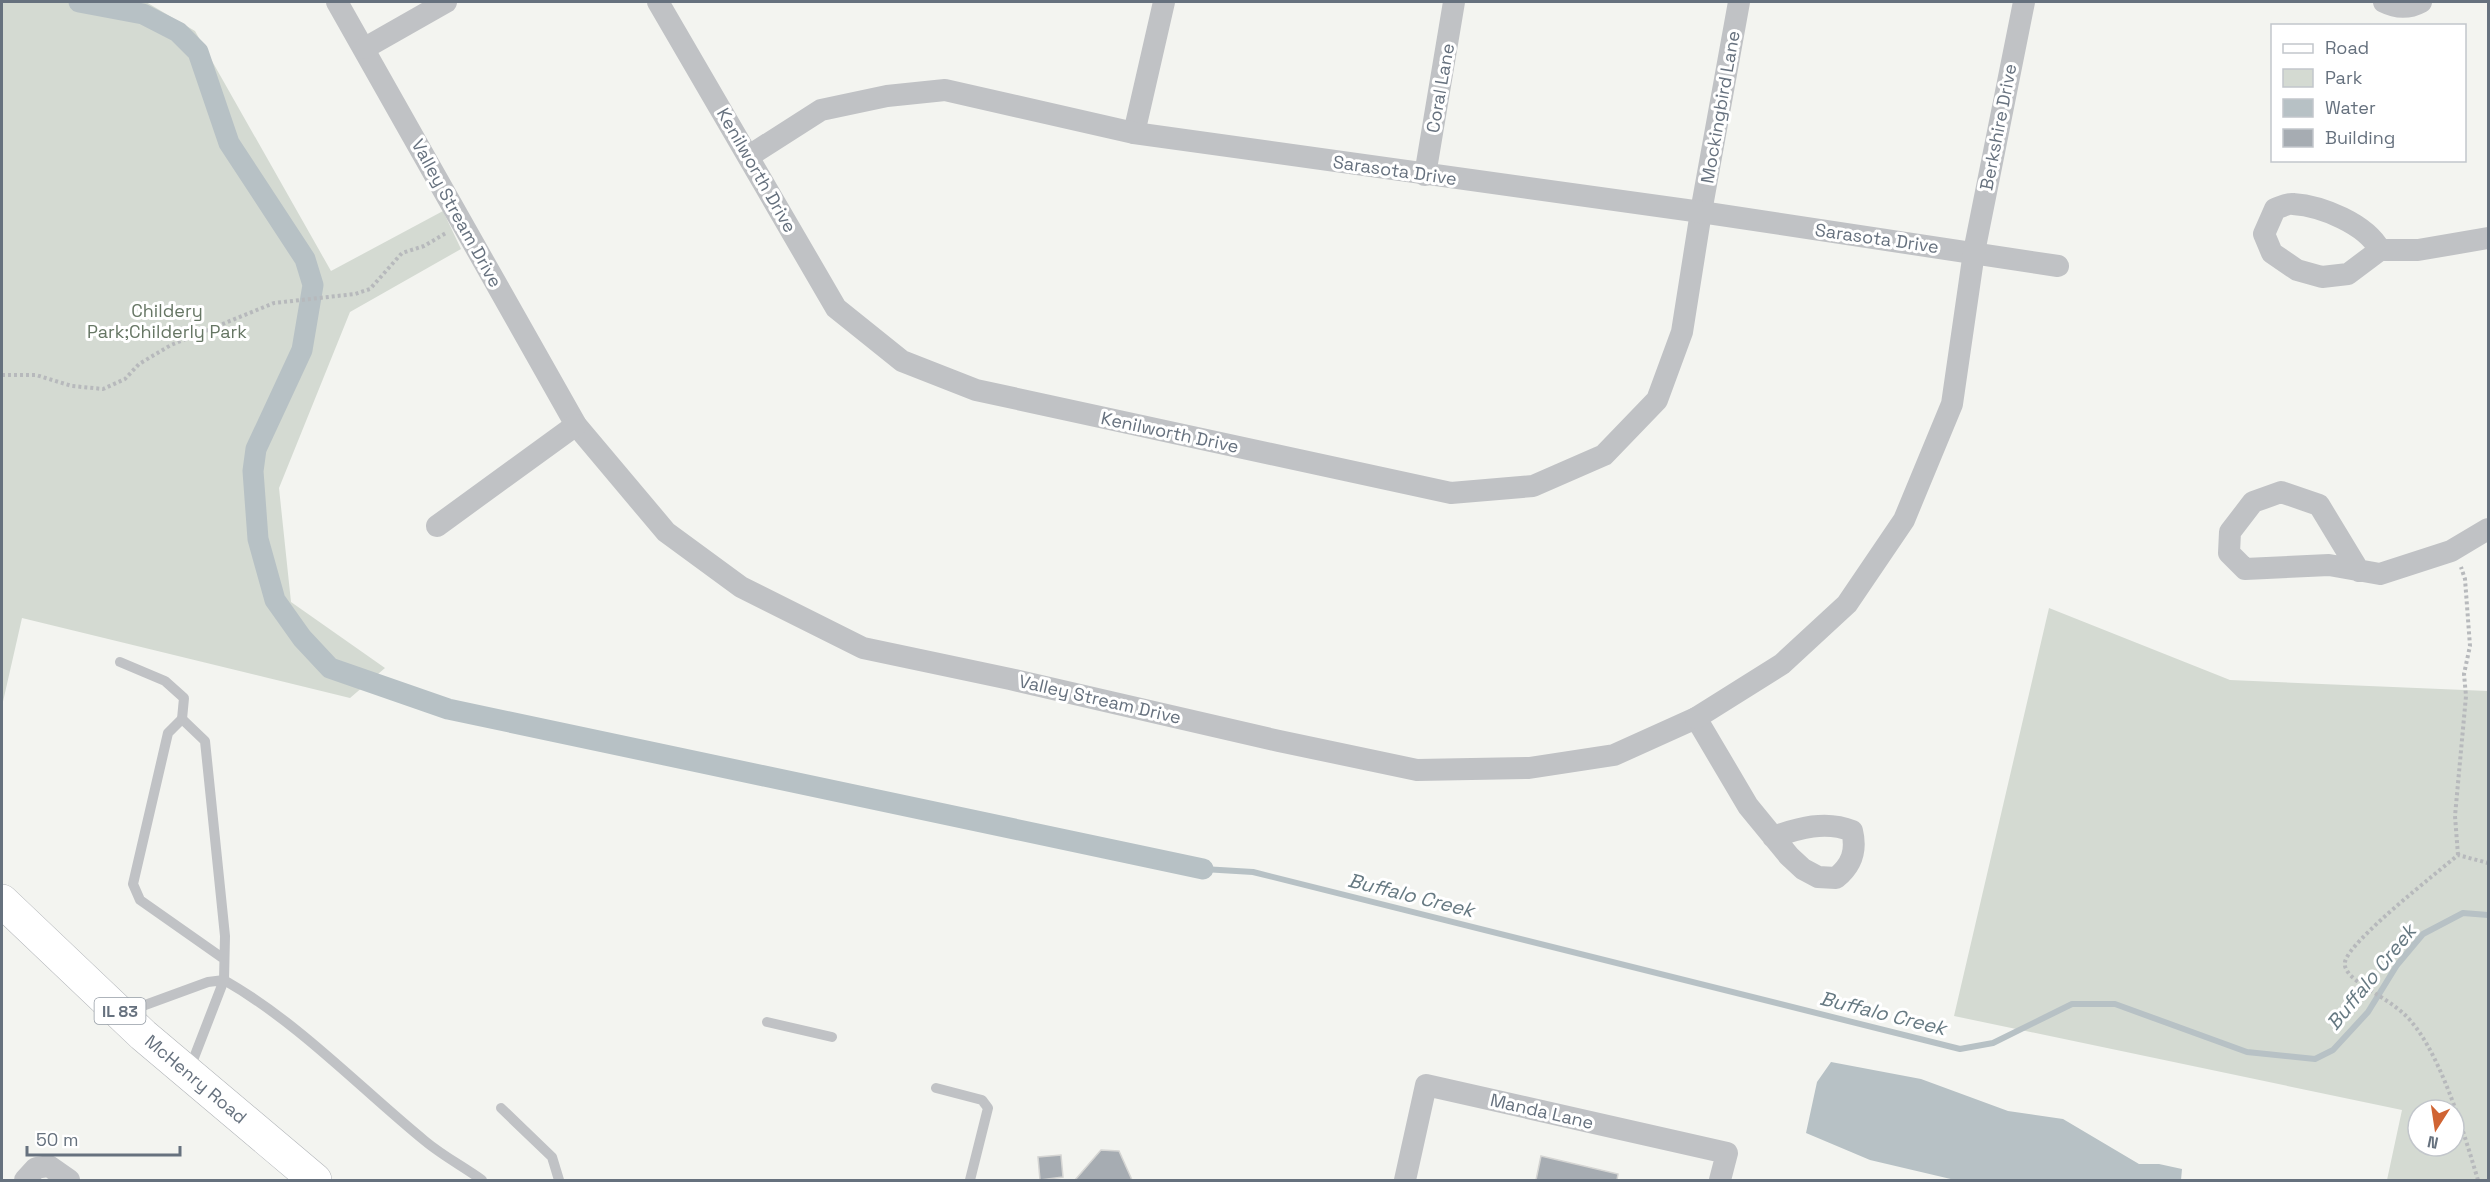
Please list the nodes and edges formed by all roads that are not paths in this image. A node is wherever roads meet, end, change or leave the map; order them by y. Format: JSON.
{"nodes":[{"id":1,"x":337,"y":2,"type":"edge"},
{"id":2,"x":446,"y":2,"type":"edge"},
{"id":3,"x":658,"y":2,"type":"edge"},
{"id":4,"x":1164,"y":2,"type":"edge"},
{"id":5,"x":1454,"y":2,"type":"edge"},
{"id":6,"x":1739,"y":2,"type":"edge"},
{"id":7,"x":2024,"y":2,"type":"edge"},
{"id":8,"x":2384,"y":2,"type":"edge"},
{"id":9,"x":2421,"y":2,"type":"edge"},
{"id":10,"x":365,"y":48,"type":"junction"},
{"id":11,"x":1134,"y":133,"type":"junction"},
{"id":12,"x":748,"y":156,"type":"junction"},
{"id":13,"x":1425,"y":175,"type":"junction"},
{"id":14,"x":1701,"y":212,"type":"junction"},
{"id":15,"x":2488,"y":238,"type":"edge"},
{"id":16,"x":2380,"y":250,"type":"junction"},
{"id":17,"x":1974,"y":252,"type":"junction"},
{"id":18,"x":2058,"y":266,"type":"dead end"},
{"id":19,"x":576,"y":425,"type":"junction"},
{"id":20,"x":437,"y":526,"type":"dead end"},
{"id":21,"x":2488,"y":529,"type":"edge"},
{"id":22,"x":2359,"y":571,"type":"junction"},
{"id":23,"x":120,"y":662,"type":"dead end"},
{"id":24,"x":1696,"y":718,"type":"junction"},
{"id":25,"x":182,"y":719,"type":"junction"},
{"id":26,"x":1773,"y":837,"type":"dead end"},
{"id":27,"x":2,"y":901,"type":"edge"},
{"id":28,"x":224,"y":959,"type":"junction"},
{"id":29,"x":224,"y":980,"type":"junction"},
{"id":30,"x":122,"y":1013,"type":"junction"},
{"id":31,"x":767,"y":1022,"type":"dead end"},
{"id":32,"x":832,"y":1037,"type":"dead end"},
{"id":33,"x":189,"y":1071,"type":"junction"},
{"id":34,"x":936,"y":1088,"type":"dead end"},
{"id":35,"x":501,"y":1108,"type":"dead end"},
{"id":36,"x":25,"y":1180,"type":"edge"},
{"id":37,"x":69,"y":1180,"type":"edge"},
{"id":38,"x":315,"y":1180,"type":"edge"},
{"id":39,"x":482,"y":1180,"type":"edge"},
{"id":40,"x":559,"y":1180,"type":"edge"},
{"id":41,"x":970,"y":1180,"type":"edge"},
{"id":42,"x":1405,"y":1180,"type":"edge"},
{"id":43,"x":1720,"y":1180,"type":"edge"}],
"edges":[{"from":1,"to":10,"type":"street","name":"Valley Stream Drive"},
{"from":2,"to":10,"type":"street"},
{"from":3,"to":12,"type":"street","name":"Kenilworth Drive"},
{"from":4,"to":11,"type":"street"},
{"from":5,"to":13,"type":"street","name":"Coral Lane"},
{"from":6,"to":14,"type":"street","name":"Mockingbird Lane"},
{"from":7,"to":17,"type":"street","name":"Berkshire Drive"},
{"from":8,"to":9,"type":"street"},
{"from":10,"to":19,"type":"street","name":"Valley Stream Drive"},
{"from":11,"to":12,"type":"street","name":"Sarasota Drive"},
{"from":11,"to":13,"type":"street","name":"Sarasota Drive"},
{"from":12,"to":14,"type":"street","name":"Kenilworth Drive"},
{"from":13,"to":14,"type":"street","name":"Sarasota Drive"},
{"from":14,"to":17,"type":"street","name":"Sarasota Drive"},
{"from":15,"to":16,"type":"street"},
{"from":16,"to":16,"type":"street"},
{"from":17,"to":18,"type":"street","name":"Sarasota Drive"},
{"from":17,"to":24,"type":"street","name":"Valley Stream Drive"},
{"from":19,"to":20,"type":"street"},
{"from":19,"to":24,"type":"street","name":"Valley Stream Drive"},
{"from":21,"to":22,"type":"street"},
{"from":22,"to":22,"type":"street"},
{"from":23,"to":25,"type":"lane"},
{"from":24,"to":26,"type":"street"},
{"from":25,"to":28,"type":"lane"},
{"from":25,"to":28,"type":"lane"},
{"from":27,"to":30,"type":"main road","name":"McHenry Road","number":"IL 83"},
{"from":28,"to":29,"type":"lane"},
{"from":29,"to":30,"type":"lane"},
{"from":29,"to":33,"type":"lane"},
{"from":29,"to":39,"type":"lane"},
{"from":30,"to":33,"type":"main road","name":"McHenry Road","number":"IL 83"},
{"from":31,"to":32,"type":"lane"},
{"from":33,"to":38,"type":"main road","name":"McHenry Road","number":"IL 83"},
{"from":34,"to":41,"type":"lane"},
{"from":35,"to":40,"type":"lane"},
{"from":36,"to":37,"type":"street"},
{"from":42,"to":43,"type":"street","name":"Manda Lane"}]}
